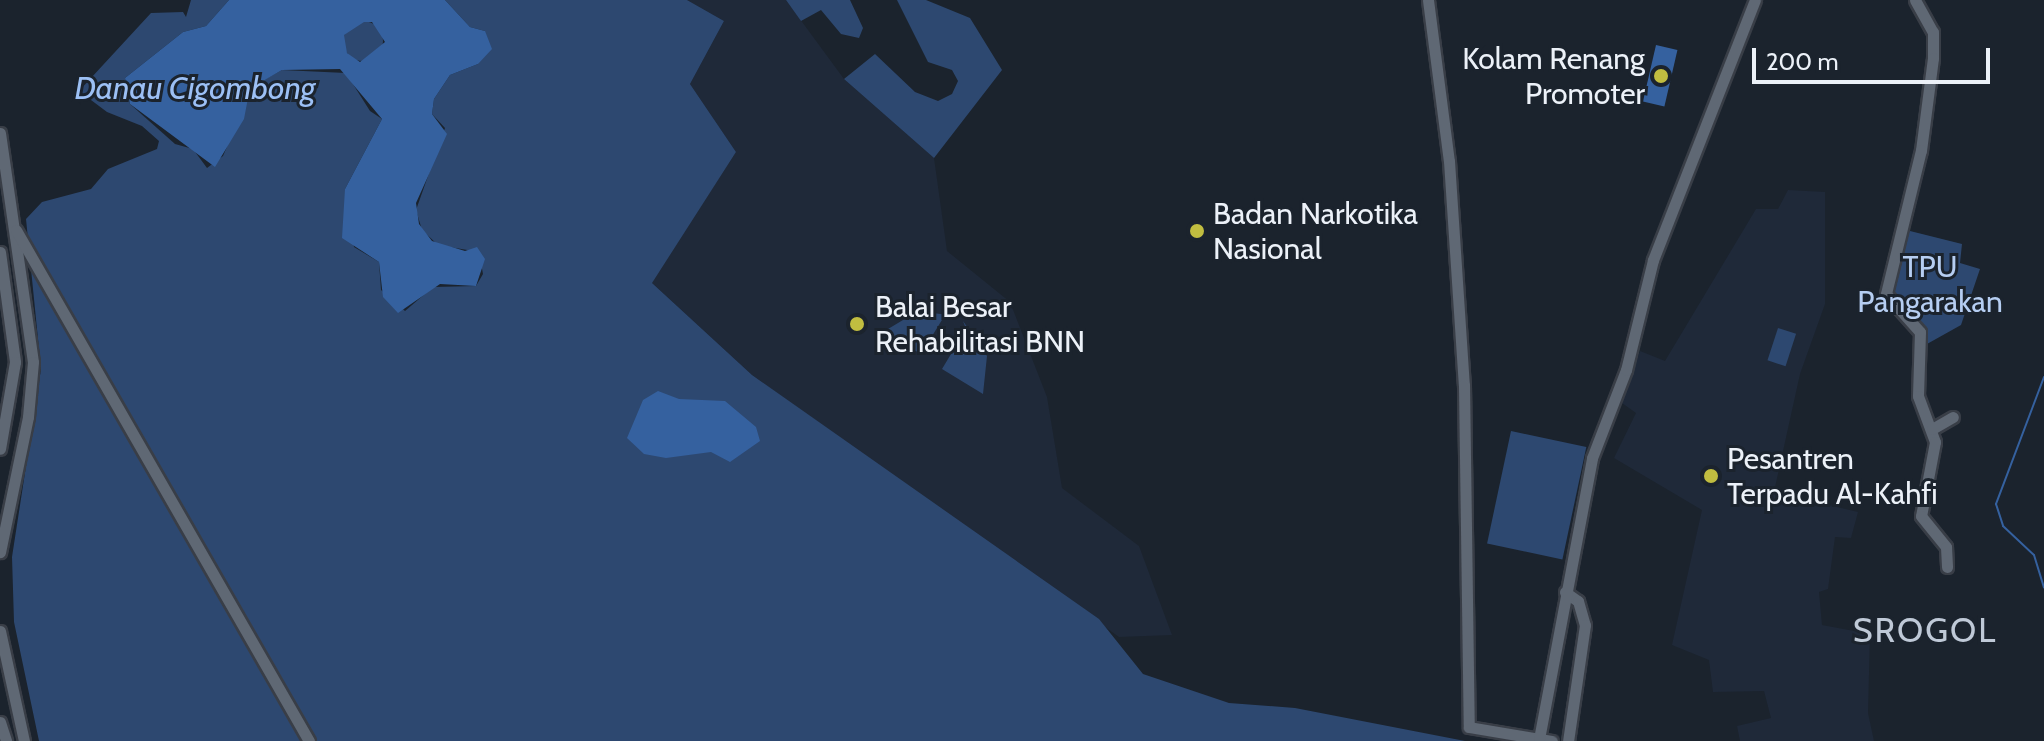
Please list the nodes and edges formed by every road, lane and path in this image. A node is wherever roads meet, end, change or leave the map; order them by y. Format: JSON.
{"nodes":[{"id":1,"x":1428,"y":0,"type":"edge"},
{"id":2,"x":1755,"y":0,"type":"edge"},
{"id":3,"x":1915,"y":0,"type":"edge"},
{"id":4,"x":0,"y":133,"type":"edge"},
{"id":5,"x":16,"y":230,"type":"junction"},
{"id":6,"x":0,"y":252,"type":"edge"},
{"id":7,"x":1953,"y":417,"type":"dead end"},
{"id":8,"x":1932,"y":429,"type":"junction"},
{"id":9,"x":0,"y":449,"type":"edge"},
{"id":10,"x":0,"y":552,"type":"edge"},
{"id":11,"x":1947,"y":567,"type":"dead end"},
{"id":12,"x":1565,"y":592,"type":"junction"},
{"id":13,"x":0,"y":631,"type":"edge"},
{"id":14,"x":0,"y":722,"type":"edge"},
{"id":15,"x":1546,"y":740,"type":"edge"},
{"id":16,"x":6,"y":741,"type":"edge"},
{"id":17,"x":24,"y":741,"type":"edge"},
{"id":18,"x":309,"y":741,"type":"edge"},
{"id":19,"x":1568,"y":741,"type":"edge"}],
"edges":[{"from":1,"to":15,"type":"street"},
{"from":2,"to":12,"type":"street"},
{"from":3,"to":8,"type":"street"},
{"from":4,"to":5,"type":"street"},
{"from":5,"to":10,"type":"street"},
{"from":5,"to":18,"type":"street"},
{"from":6,"to":9,"type":"street"},
{"from":7,"to":8,"type":"street"},
{"from":8,"to":11,"type":"street"},
{"from":12,"to":15,"type":"street"},
{"from":12,"to":19,"type":"street"},
{"from":13,"to":17,"type":"street"},
{"from":14,"to":16,"type":"street"}]}
